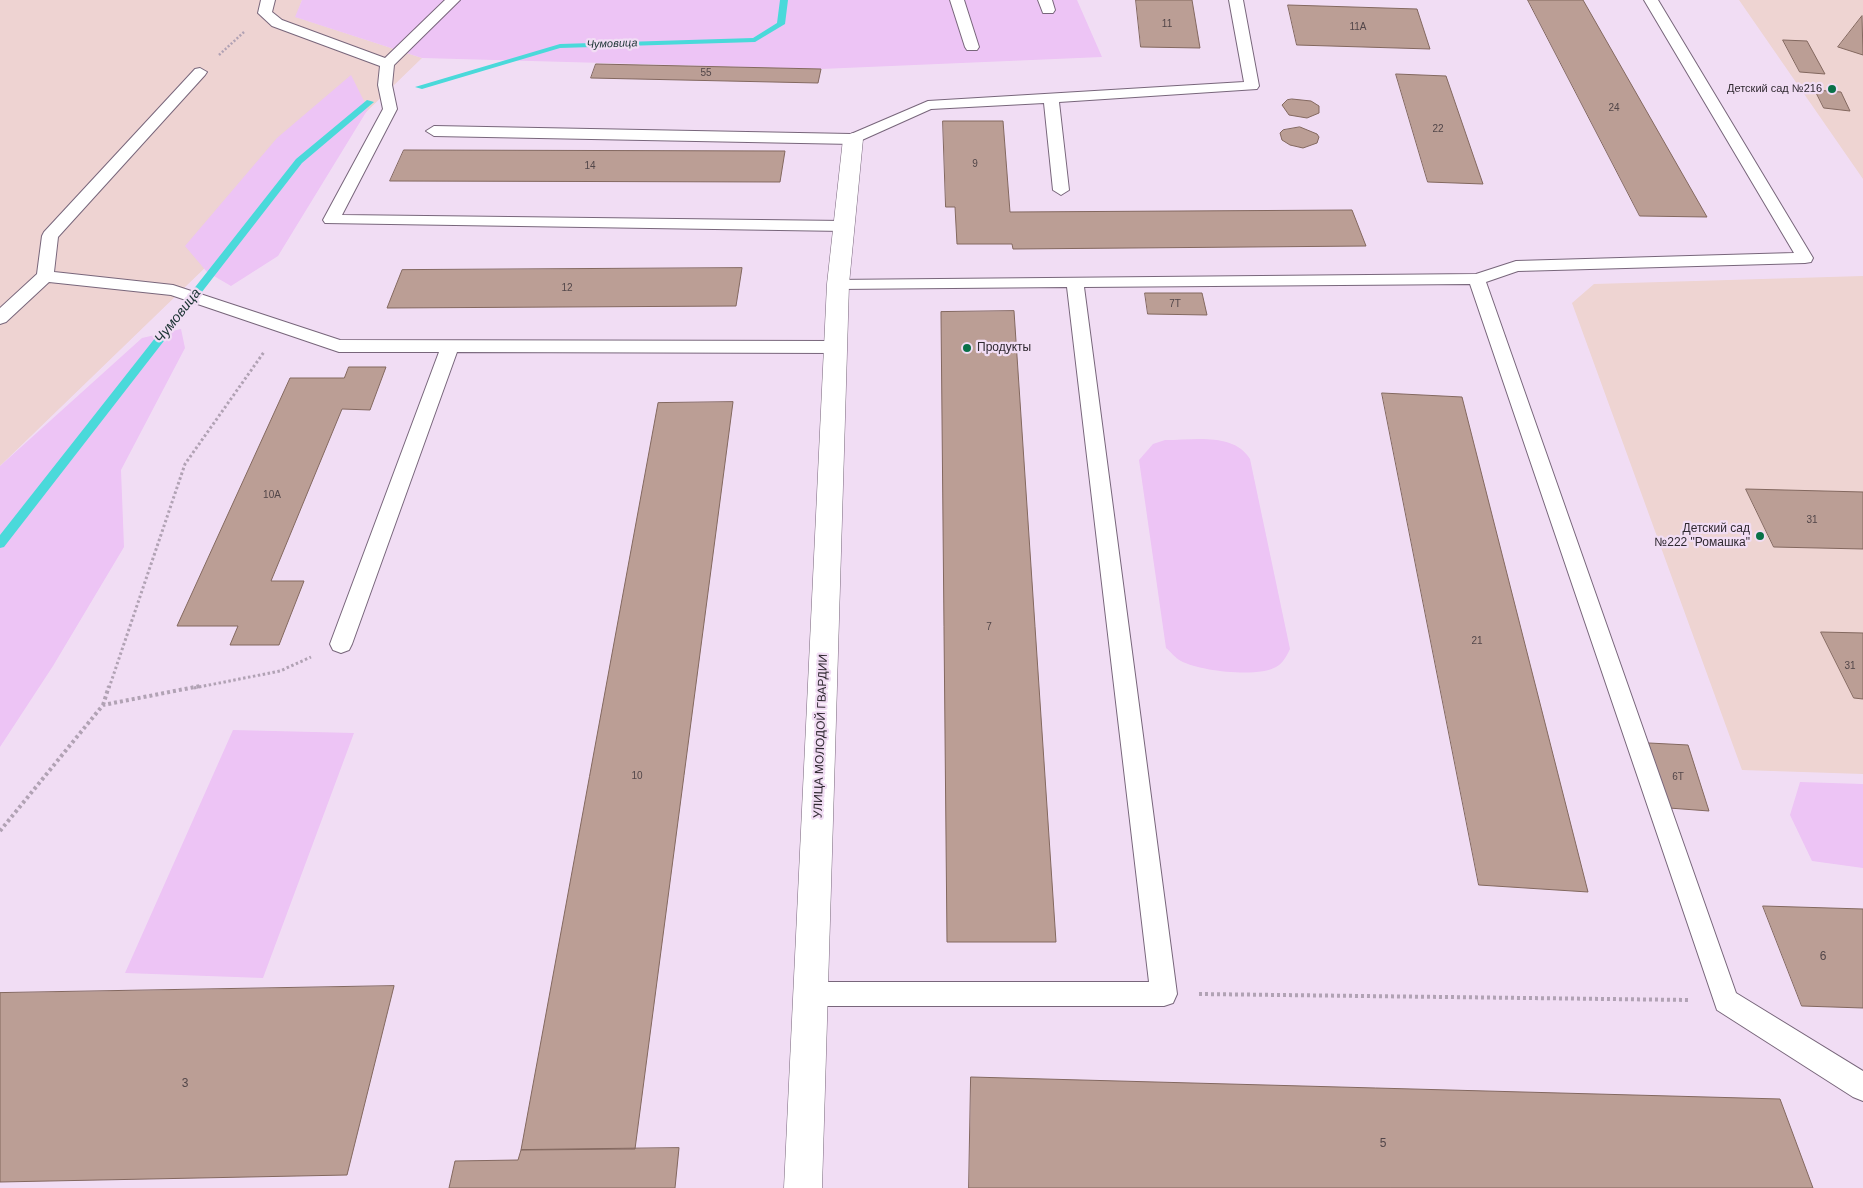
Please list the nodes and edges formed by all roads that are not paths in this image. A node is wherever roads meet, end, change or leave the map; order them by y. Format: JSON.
{"nodes":[{"id":1,"x":453,"y":0,"type":"edge"},
{"id":2,"x":957,"y":0,"type":"edge"},
{"id":3,"x":1236,"y":0,"type":"edge"},
{"id":4,"x":1651,"y":0,"type":"edge"},
{"id":5,"x":267,"y":6,"type":"edge"},
{"id":6,"x":972,"y":47,"type":"dead end"},
{"id":7,"x":387,"y":64,"type":"junction"},
{"id":8,"x":200,"y":72,"type":"road end"},
{"id":9,"x":1050,"y":97,"type":"junction"},
{"id":10,"x":434,"y":131,"type":"dead end"},
{"id":11,"x":853,"y":139,"type":"junction"},
{"id":12,"x":1060,"y":190,"type":"dead end"},
{"id":13,"x":844,"y":226,"type":"junction"},
{"id":14,"x":45,"y":276,"type":"junction"},
{"id":15,"x":1477,"y":279,"type":"junction"},
{"id":16,"x":1075,"y":282,"type":"junction"},
{"id":17,"x":838,"y":284,"type":"junction"},
{"id":18,"x":0,"y":318,"type":"edge"},
{"id":19,"x":450,"y":346,"type":"junction"},
{"id":20,"x":836,"y":347,"type":"junction"},
{"id":21,"x":341,"y":644,"type":"road end"},
{"id":22,"x":811,"y":994,"type":"junction"},
{"id":23,"x":1863,"y":1088,"type":"edge"},
{"id":24,"x":804,"y":1188,"type":"edge"}],
"edges":[{"from":1,"to":7,"type":"lane"},
{"from":2,"to":6,"type":"lane"},
{"from":3,"to":9,"type":"lane"},
{"from":4,"to":15,"type":"lane"},
{"from":5,"to":7,"type":"lane"},
{"from":7,"to":13,"type":"lane"},
{"from":8,"to":14,"type":"lane"},
{"from":9,"to":11,"type":"lane"},
{"from":9,"to":12,"type":"lane"},
{"from":10,"to":11,"type":"lane"},
{"from":11,"to":13,"type":"street","name":"УЛИЦА МОЛОДОЙ ГВАРДИИ"},
{"from":13,"to":17,"type":"street","name":"УЛИЦА МОЛОДОЙ ГВАРДИИ"},
{"from":14,"to":18,"type":"lane"},
{"from":14,"to":19,"type":"lane"},
{"from":15,"to":16,"type":"lane"},
{"from":15,"to":23,"type":"lane"},
{"from":16,"to":17,"type":"lane"},
{"from":16,"to":22,"type":"lane"},
{"from":17,"to":20,"type":"street","name":"УЛИЦА МОЛОДОЙ ГВАРДИИ"},
{"from":19,"to":20,"type":"lane"},
{"from":19,"to":21,"type":"lane"},
{"from":20,"to":22,"type":"street","name":"УЛИЦА МОЛОДОЙ ГВАРДИИ"},
{"from":22,"to":24,"type":"street","name":"УЛИЦА МОЛОДОЙ ГВАРДИИ"}]}
